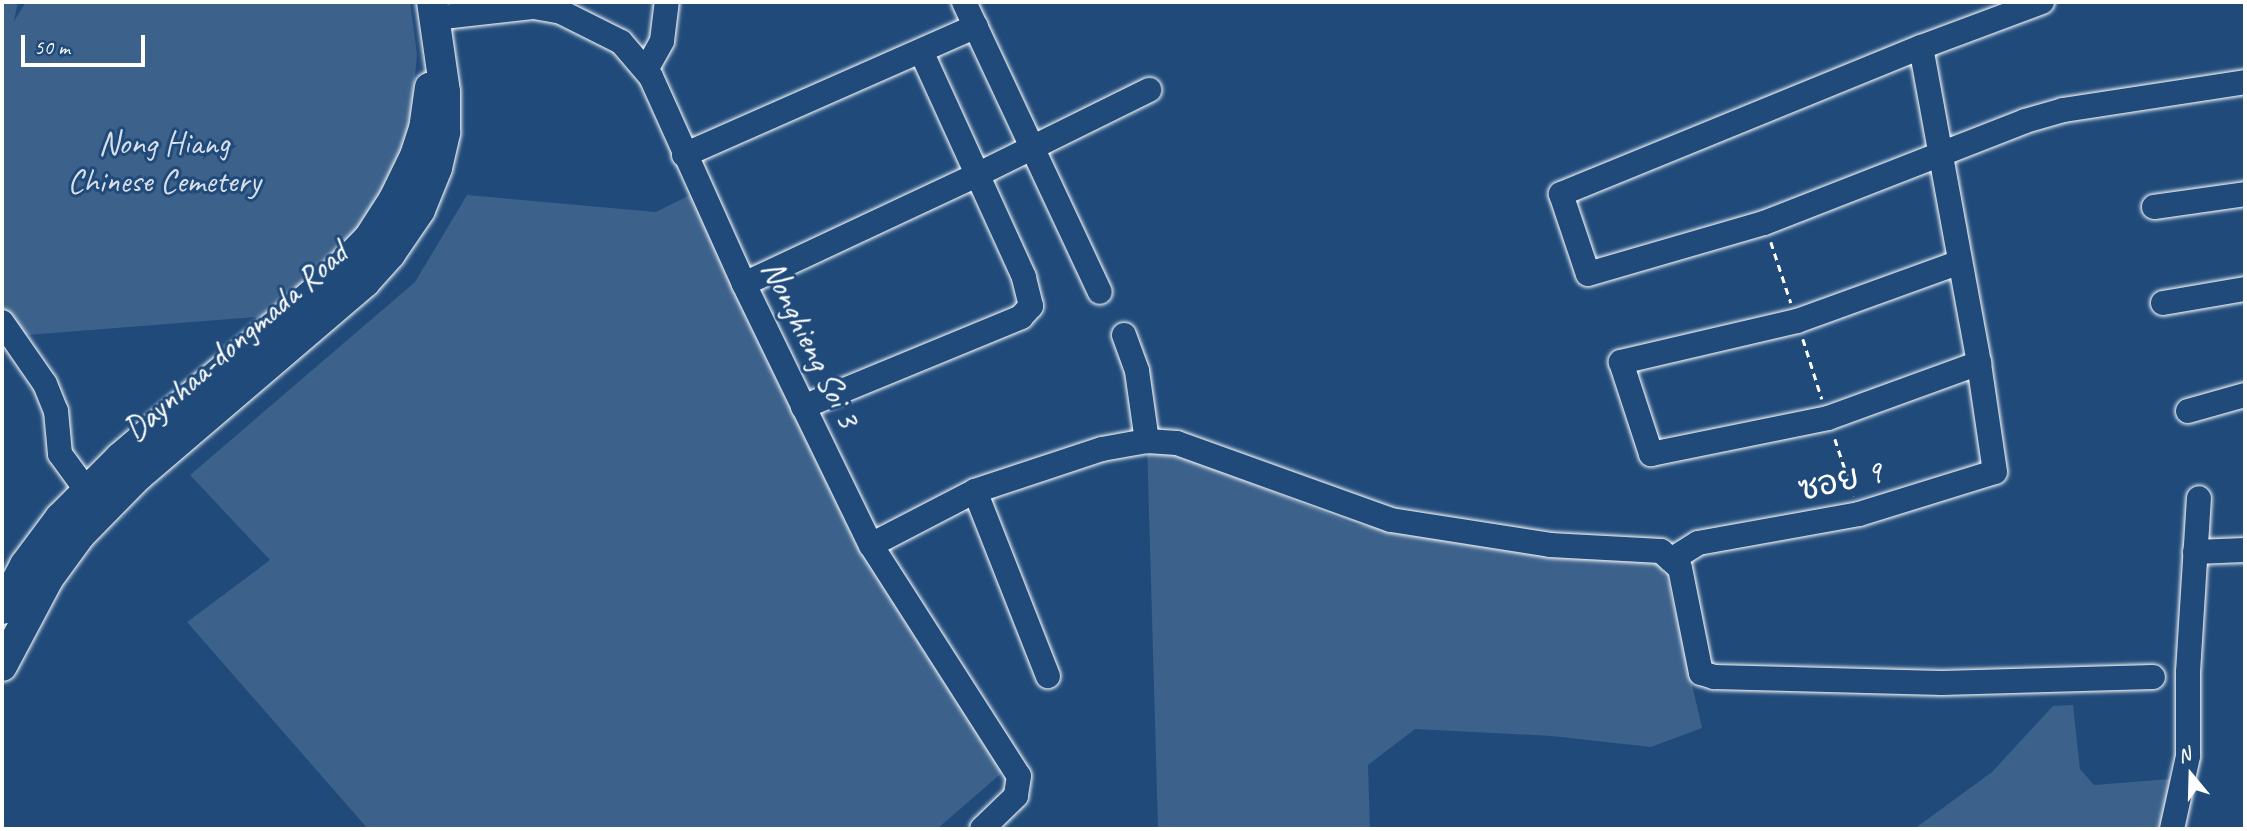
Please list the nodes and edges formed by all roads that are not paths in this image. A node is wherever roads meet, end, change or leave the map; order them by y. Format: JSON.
{"nodes":[{"id":1,"x":667,"y":2,"type":"edge"},
{"id":2,"x":964,"y":2,"type":"edge"},
{"id":3,"x":2042,"y":2,"type":"edge"},
{"id":4,"x":434,"y":22,"type":"edge"},
{"id":5,"x":976,"y":26,"type":"junction"},
{"id":6,"x":1921,"y":47,"type":"junction"},
{"id":7,"x":921,"y":51,"type":"junction"},
{"id":8,"x":646,"y":70,"type":"junction"},
{"id":9,"x":2245,"y":82,"type":"edge"},
{"id":10,"x":1149,"y":90,"type":"dead end"},
{"id":11,"x":1032,"y":148,"type":"junction"},
{"id":12,"x":1939,"y":154,"type":"junction"},
{"id":13,"x":684,"y":155,"type":"junction"},
{"id":14,"x":979,"y":174,"type":"junction"},
{"id":15,"x":2245,"y":194,"type":"edge"},
{"id":16,"x":2154,"y":207,"type":"dead end"},
{"id":17,"x":1960,"y":262,"type":"junction"},
{"id":18,"x":355,"y":273,"type":"junction"},
{"id":19,"x":744,"y":284,"type":"junction"},
{"id":20,"x":2245,"y":289,"type":"edge"},
{"id":21,"x":1100,"y":292,"type":"dead end"},
{"id":22,"x":2163,"y":303,"type":"dead end"},
{"id":23,"x":2,"y":322,"type":"edge"},
{"id":24,"x":1124,"y":335,"type":"dead end"},
{"id":25,"x":1979,"y":363,"type":"junction"},
{"id":26,"x":2245,"y":395,"type":"edge"},
{"id":27,"x":803,"y":407,"type":"junction"},
{"id":28,"x":2188,"y":411,"type":"dead end"},
{"id":29,"x":1147,"y":441,"type":"junction"},
{"id":30,"x":87,"y":491,"type":"junction"},
{"id":31,"x":975,"y":491,"type":"junction"},
{"id":32,"x":2199,"y":498,"type":"dead end"},
{"id":33,"x":871,"y":545,"type":"junction"},
{"id":34,"x":2245,"y":550,"type":"edge"},
{"id":35,"x":2195,"y":552,"type":"junction"},
{"id":36,"x":1671,"y":560,"type":"junction"},
{"id":37,"x":2,"y":609,"type":"edge"},
{"id":38,"x":2,"y":666,"type":"edge"},
{"id":39,"x":1048,"y":676,"type":"dead end"},
{"id":40,"x":2153,"y":677,"type":"dead end"},
{"id":41,"x":982,"y":829,"type":"edge"},
{"id":42,"x":2172,"y":829,"type":"edge"}],
"edges":[{"from":1,"to":8,"type":"street"},
{"from":2,"to":5,"type":"street"},
{"from":3,"to":6,"type":"street"},
{"from":4,"to":8,"type":"street","name":"Nonghieng Soi 3"},
{"from":4,"to":18,"type":"main road","name":"Daynhaa-dongmada Road"},
{"from":5,"to":7,"type":"street"},
{"from":5,"to":11,"type":"street"},
{"from":6,"to":12,"type":"street"},
{"from":6,"to":12,"type":"street"},
{"from":7,"to":13,"type":"street"},
{"from":7,"to":14,"type":"street"},
{"from":8,"to":13,"type":"street","name":"Nonghieng Soi 3"},
{"from":9,"to":12,"type":"street"},
{"from":10,"to":11,"type":"street"},
{"from":11,"to":14,"type":"street"},
{"from":11,"to":21,"type":"street"},
{"from":12,"to":17,"type":"street"},
{"from":13,"to":19,"type":"street","name":"Nonghieng Soi 3"},
{"from":14,"to":19,"type":"street"},
{"from":14,"to":27,"type":"street"},
{"from":15,"to":16,"type":"street"},
{"from":17,"to":25,"type":"street"},
{"from":17,"to":25,"type":"street"},
{"from":18,"to":30,"type":"main road","name":"Daynhaa-dongmada Road"},
{"from":18,"to":38,"type":"main road","name":"Daynhaa-dongmada Road"},
{"from":19,"to":27,"type":"street","name":"Nonghieng Soi 3"},
{"from":20,"to":22,"type":"street"},
{"from":23,"to":30,"type":"street"},
{"from":24,"to":29,"type":"street"},
{"from":25,"to":36,"type":"street","name":"ซอย 9"},
{"from":26,"to":28,"type":"street"},
{"from":27,"to":33,"type":"street","name":"Nonghieng Soi 3"},
{"from":29,"to":31,"type":"street"},
{"from":29,"to":36,"type":"street"},
{"from":30,"to":37,"type":"main road","name":"Daynhaa-dongmada Road"},
{"from":31,"to":33,"type":"street"},
{"from":31,"to":39,"type":"street"},
{"from":32,"to":35,"type":"street"},
{"from":33,"to":41,"type":"street","name":"Nonghieng Soi 3"},
{"from":34,"to":35,"type":"street"},
{"from":35,"to":42,"type":"street"},
{"from":36,"to":40,"type":"street"}]}
